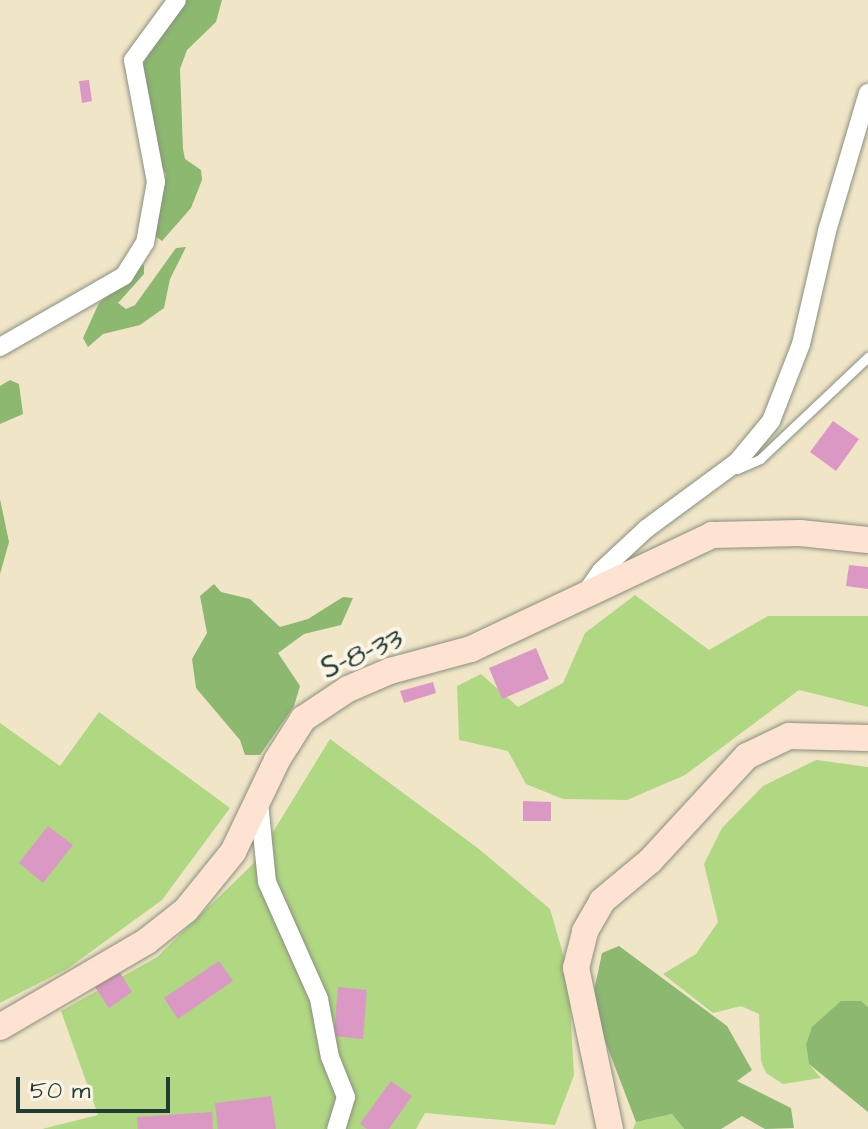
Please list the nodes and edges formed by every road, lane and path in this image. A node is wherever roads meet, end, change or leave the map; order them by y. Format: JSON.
{"nodes":[{"id":1,"x":177,"y":0,"type":"edge"},
{"id":2,"x":868,"y":93,"type":"edge"},
{"id":3,"x":0,"y":347,"type":"edge"},
{"id":4,"x":868,"y":357,"type":"edge"},
{"id":5,"x":715,"y":479,"type":"junction"},
{"id":6,"x":868,"y":540,"type":"edge"},
{"id":7,"x":584,"y":596,"type":"junction"},
{"id":8,"x":868,"y":738,"type":"edge"},
{"id":9,"x":259,"y":803,"type":"junction"},
{"id":10,"x":0,"y":1027,"type":"edge"},
{"id":11,"x":336,"y":1129,"type":"edge"},
{"id":12,"x":610,"y":1129,"type":"edge"}],
"edges":[{"from":1,"to":3,"type":"street"},
{"from":2,"to":5,"type":"street"},
{"from":4,"to":5,"type":"lane"},
{"from":5,"to":7,"type":"street"},
{"from":6,"to":7,"type":"street","name":"Տ-8-33","number":"Տ-8-33"},
{"from":7,"to":9,"type":"street","name":"Տ-8-33","number":"Տ-8-33"},
{"from":8,"to":12,"type":"street"},
{"from":9,"to":10,"type":"street","name":"Տ-8-33","number":"Տ-8-33"},
{"from":9,"to":11,"type":"street"}]}
